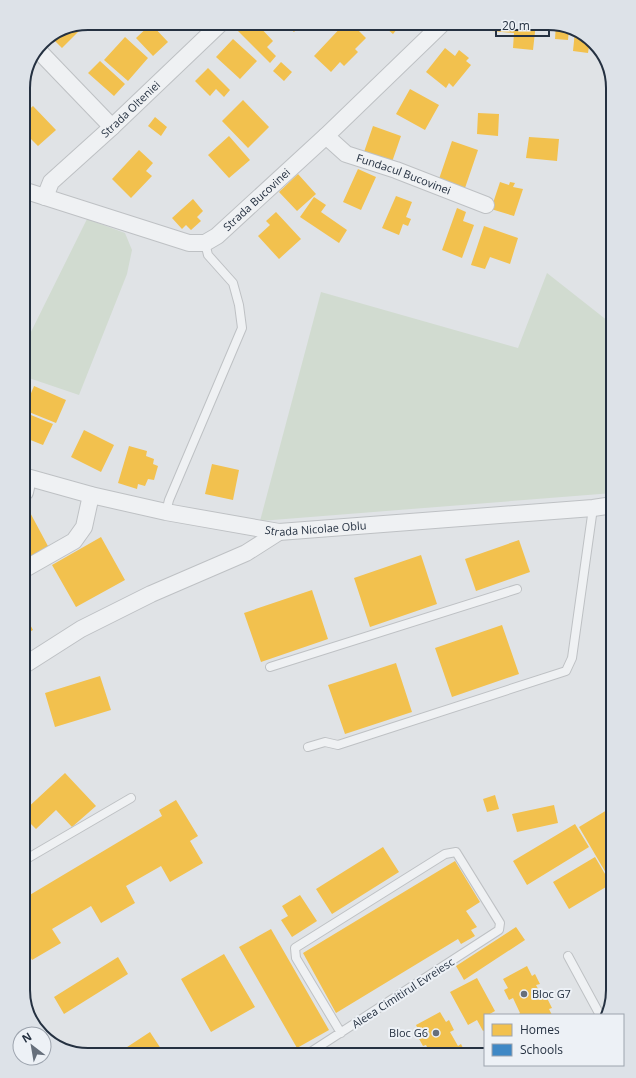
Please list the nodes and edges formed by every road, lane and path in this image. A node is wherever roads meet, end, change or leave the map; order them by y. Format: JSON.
{"nodes":[{"id":1,"x":213,"y":30,"type":"edge"},
{"id":2,"x":436,"y":30,"type":"edge"},
{"id":3,"x":42,"y":54,"type":"edge"},
{"id":4,"x":112,"y":127,"type":"junction"},
{"id":5,"x":326,"y":136,"type":"junction"},
{"id":6,"x":30,"y":192,"type":"edge"},
{"id":7,"x":45,"y":197,"type":"junction"},
{"id":8,"x":486,"y":205,"type":"dead end"},
{"id":9,"x":204,"y":243,"type":"junction"},
{"id":10,"x":30,"y":478,"type":"edge"},
{"id":11,"x":91,"y":495,"type":"junction"},
{"id":12,"x":606,"y":506,"type":"edge"},
{"id":13,"x":593,"y":508,"type":"junction"},
{"id":14,"x":166,"y":512,"type":"junction"},
{"id":15,"x":279,"y":532,"type":"junction"},
{"id":16,"x":30,"y":566,"type":"edge"},
{"id":17,"x":517,"y":589,"type":"dead end"},
{"id":18,"x":30,"y":662,"type":"edge"},
{"id":19,"x":270,"y":667,"type":"dead end"},
{"id":20,"x":308,"y":747,"type":"dead end"},
{"id":21,"x":131,"y":798,"type":"dead end"},
{"id":22,"x":30,"y":858,"type":"edge"},
{"id":23,"x":568,"y":956,"type":"dead end"},
{"id":24,"x":599,"y":1014,"type":"edge"},
{"id":25,"x":341,"y":1033,"type":"junction"},
{"id":26,"x":317,"y":1048,"type":"edge"}],
"edges":[{"from":1,"to":4,"type":"street","name":"Strada Olteniei"},
{"from":2,"to":5,"type":"street","name":"Strada Bucovinei"},
{"from":3,"to":4,"type":"street"},
{"from":4,"to":7,"type":"street","name":"Strada Olteniei"},
{"from":5,"to":8,"type":"street","name":"Fundacul Bucovinei"},
{"from":5,"to":9,"type":"street","name":"Strada Bucovinei"},
{"from":6,"to":7,"type":"street"},
{"from":7,"to":9,"type":"street"},
{"from":9,"to":14,"type":"lane"},
{"from":10,"to":11,"type":"street","name":"Strada Nicolae Oblu"},
{"from":11,"to":14,"type":"street","name":"Strada Nicolae Oblu"},
{"from":11,"to":16,"type":"street"},
{"from":12,"to":13,"type":"street","name":"Strada Nicolae Oblu"},
{"from":13,"to":15,"type":"street","name":"Strada Nicolae Oblu"},
{"from":13,"to":20,"type":"lane"},
{"from":14,"to":15,"type":"street","name":"Strada Nicolae Oblu"},
{"from":15,"to":18,"type":"street"},
{"from":17,"to":19,"type":"lane"},
{"from":21,"to":22,"type":"lane"},
{"from":23,"to":24,"type":"lane"},
{"from":25,"to":25,"type":"lane","name":"Aleea Cimitirul Evreiesc"},
{"from":25,"to":26,"type":"lane","name":"Aleea Cimitirul Evreiesc"}]}
